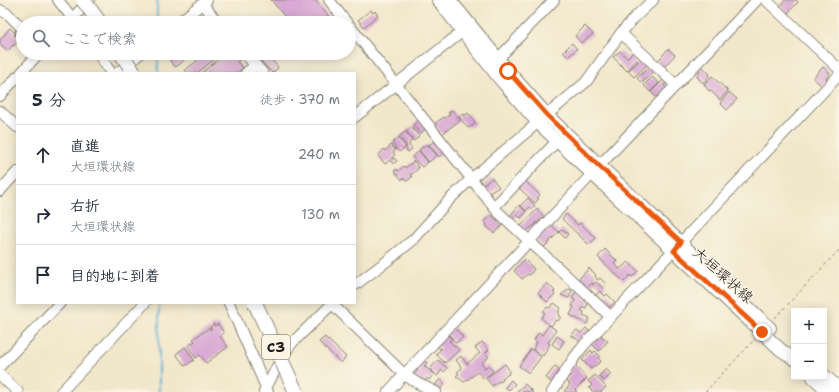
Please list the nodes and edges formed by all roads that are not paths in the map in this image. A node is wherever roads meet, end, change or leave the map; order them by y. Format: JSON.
{"nodes":[{"id":1,"x":58,"y":0,"type":"edge"},
{"id":2,"x":83,"y":0,"type":"edge"},
{"id":3,"x":90,"y":0,"type":"edge"},
{"id":4,"x":329,"y":0,"type":"edge"},
{"id":5,"x":438,"y":0,"type":"edge"},
{"id":6,"x":450,"y":0,"type":"edge"},
{"id":7,"x":554,"y":0,"type":"edge"},
{"id":8,"x":653,"y":0,"type":"edge"},
{"id":9,"x":757,"y":0,"type":"edge"},
{"id":10,"x":766,"y":0,"type":"edge"},
{"id":11,"x":205,"y":2,"type":"edge"},
{"id":12,"x":0,"y":10,"type":"edge"},
{"id":13,"x":69,"y":16,"type":"edge"},
{"id":14,"x":76,"y":16,"type":"edge"},
{"id":15,"x":95,"y":16,"type":"edge"},
{"id":16,"x":187,"y":16,"type":"edge"},
{"id":17,"x":214,"y":16,"type":"edge"},
{"id":18,"x":342,"y":16,"type":"edge"},
{"id":19,"x":16,"y":22,"type":"edge"},
{"id":20,"x":463,"y":31,"type":"junction"},
{"id":21,"x":621,"y":33,"type":"junction"},
{"id":22,"x":356,"y":34,"type":"edge"},
{"id":23,"x":498,"y":59,"type":"junction"},
{"id":24,"x":33,"y":60,"type":"edge"},
{"id":25,"x":103,"y":60,"type":"edge"},
{"id":26,"x":126,"y":60,"type":"edge"},
{"id":27,"x":133,"y":60,"type":"edge"},
{"id":28,"x":251,"y":60,"type":"edge"},
{"id":29,"x":259,"y":69,"type":"edge"},
{"id":30,"x":839,"y":69,"type":"edge"},
{"id":31,"x":22,"y":72,"type":"edge"},
{"id":32,"x":110,"y":72,"type":"edge"},
{"id":33,"x":118,"y":72,"type":"edge"},
{"id":34,"x":133,"y":72,"type":"edge"},
{"id":35,"x":249,"y":72,"type":"edge"},
{"id":36,"x":839,"y":75,"type":"edge"},
{"id":37,"x":16,"y":78,"type":"edge"},
{"id":38,"x":396,"y":84,"type":"junction"},
{"id":39,"x":676,"y":85,"type":"junction"},
{"id":40,"x":0,"y":96,"type":"edge"},
{"id":41,"x":0,"y":111,"type":"edge"},
{"id":42,"x":356,"y":116,"type":"edge"},
{"id":43,"x":543,"y":119,"type":"junction"},
{"id":44,"x":16,"y":126,"type":"edge"},
{"id":45,"x":557,"y":141,"type":"junction"},
{"id":46,"x":596,"y":170,"type":"junction"},
{"id":47,"x":16,"y":173,"type":"edge"},
{"id":48,"x":471,"y":179,"type":"junction"},
{"id":49,"x":0,"y":190,"type":"edge"},
{"id":50,"x":494,"y":207,"type":"junction"},
{"id":51,"x":530,"y":241,"type":"junction"},
{"id":52,"x":677,"y":247,"type":"junction"},
{"id":53,"x":356,"y":283,"type":"edge"},
{"id":54,"x":59,"y":304,"type":"edge"},
{"id":55,"x":144,"y":304,"type":"edge"},
{"id":56,"x":229,"y":304,"type":"edge"},
{"id":57,"x":255,"y":304,"type":"edge"},
{"id":58,"x":333,"y":304,"type":"edge"},
{"id":59,"x":611,"y":317,"type":"junction"},
{"id":60,"x":789,"y":349,"type":"edge"},
{"id":61,"x":791,"y":362,"type":"edge"},
{"id":62,"x":0,"y":366,"type":"edge"},
{"id":63,"x":0,"y":375,"type":"edge"},
{"id":64,"x":405,"y":375,"type":"junction"},
{"id":65,"x":827,"y":378,"type":"edge"},
{"id":66,"x":809,"y":380,"type":"edge"},
{"id":67,"x":816,"y":380,"type":"edge"},
{"id":68,"x":822,"y":380,"type":"edge"},
{"id":69,"x":839,"y":389,"type":"edge"},
{"id":70,"x":266,"y":390,"type":"edge"},
{"id":71,"x":18,"y":392,"type":"edge"},
{"id":72,"x":61,"y":392,"type":"edge"},
{"id":73,"x":296,"y":392,"type":"edge"},
{"id":74,"x":388,"y":392,"type":"edge"},
{"id":75,"x":436,"y":392,"type":"edge"},
{"id":76,"x":552,"y":392,"type":"edge"},
{"id":77,"x":821,"y":392,"type":"edge"},
{"id":78,"x":829,"y":392,"type":"edge"},
{"id":79,"x":835,"y":392,"type":"edge"}],
"edges":[{"from":1,"to":13,"type":"street"},
{"from":2,"to":15,"type":"highway","bridge":true},
{"from":3,"to":14,"type":"street"},
{"from":4,"to":18,"type":"street"},
{"from":5,"to":20,"type":"main road","name":"大垣環状線"},
{"from":6,"to":23,"type":"main road","name":"大垣環状線"},
{"from":7,"to":23,"type":"street"},
{"from":8,"to":21,"type":"street"},
{"from":9,"to":39,"type":"street"},
{"from":10,"to":30,"type":"street"},
{"from":11,"to":16,"type":"street"},
{"from":11,"to":17,"type":"street"},
{"from":12,"to":19,"type":"street"},
{"from":20,"to":38,"type":"street"},
{"from":20,"to":43,"type":"main road","name":"大垣環状線"},
{"from":21,"to":39,"type":"street"},
{"from":21,"to":43,"type":"street"},
{"from":22,"to":38,"type":"street"},
{"from":23,"to":43,"type":"main road","name":"大垣環状線"},
{"from":24,"to":31,"type":"street"},
{"from":25,"to":32,"type":"street"},
{"from":26,"to":34,"type":"highway","bridge":true},
{"from":27,"to":33,"type":"street"},
{"from":28,"to":29,"type":"street"},
{"from":29,"to":35,"type":"street"},
{"from":36,"to":52,"type":"street"},
{"from":37,"to":40,"type":"street"},
{"from":38,"to":42,"type":"street"},
{"from":38,"to":48,"type":"street"},
{"from":39,"to":46,"type":"street"},
{"from":41,"to":44,"type":"street"},
{"from":43,"to":45,"type":"main road","name":"大垣環状線"},
{"from":43,"to":46,"type":"main road","name":"大垣環状線"},
{"from":43,"to":48,"type":"street"},
{"from":45,"to":46,"type":"main road","name":"大垣環状線"},
{"from":45,"to":50,"type":"street"},
{"from":46,"to":51,"type":"street"},
{"from":46,"to":52,"type":"main road","name":"大垣環状線"},
{"from":47,"to":49,"type":"street"},
{"from":48,"to":50,"type":"street"},
{"from":48,"to":53,"type":"street"},
{"from":50,"to":51,"type":"street"},
{"from":51,"to":59,"type":"street"},
{"from":51,"to":64,"type":"street"},
{"from":52,"to":59,"type":"street"},
{"from":52,"to":60,"type":"main road","name":"大垣環状線"},
{"from":54,"to":62,"type":"street"},
{"from":55,"to":72,"type":"street"},
{"from":56,"to":70,"type":"street"},
{"from":57,"to":73,"type":"highway","number":"C3","bridge":true},
{"from":58,"to":64,"type":"street"},
{"from":58,"to":70,"type":"street"},
{"from":59,"to":76,"type":"street"},
{"from":60,"to":61,"type":"main road"},
{"from":63,"to":71,"type":"street"},
{"from":64,"to":74,"type":"street"},
{"from":64,"to":75,"type":"street"},
{"from":65,"to":69,"type":"main road"},
{"from":66,"to":77,"type":"main road"},
{"from":67,"to":78,"type":"main road"},
{"from":68,"to":79,"type":"main road"}]}
